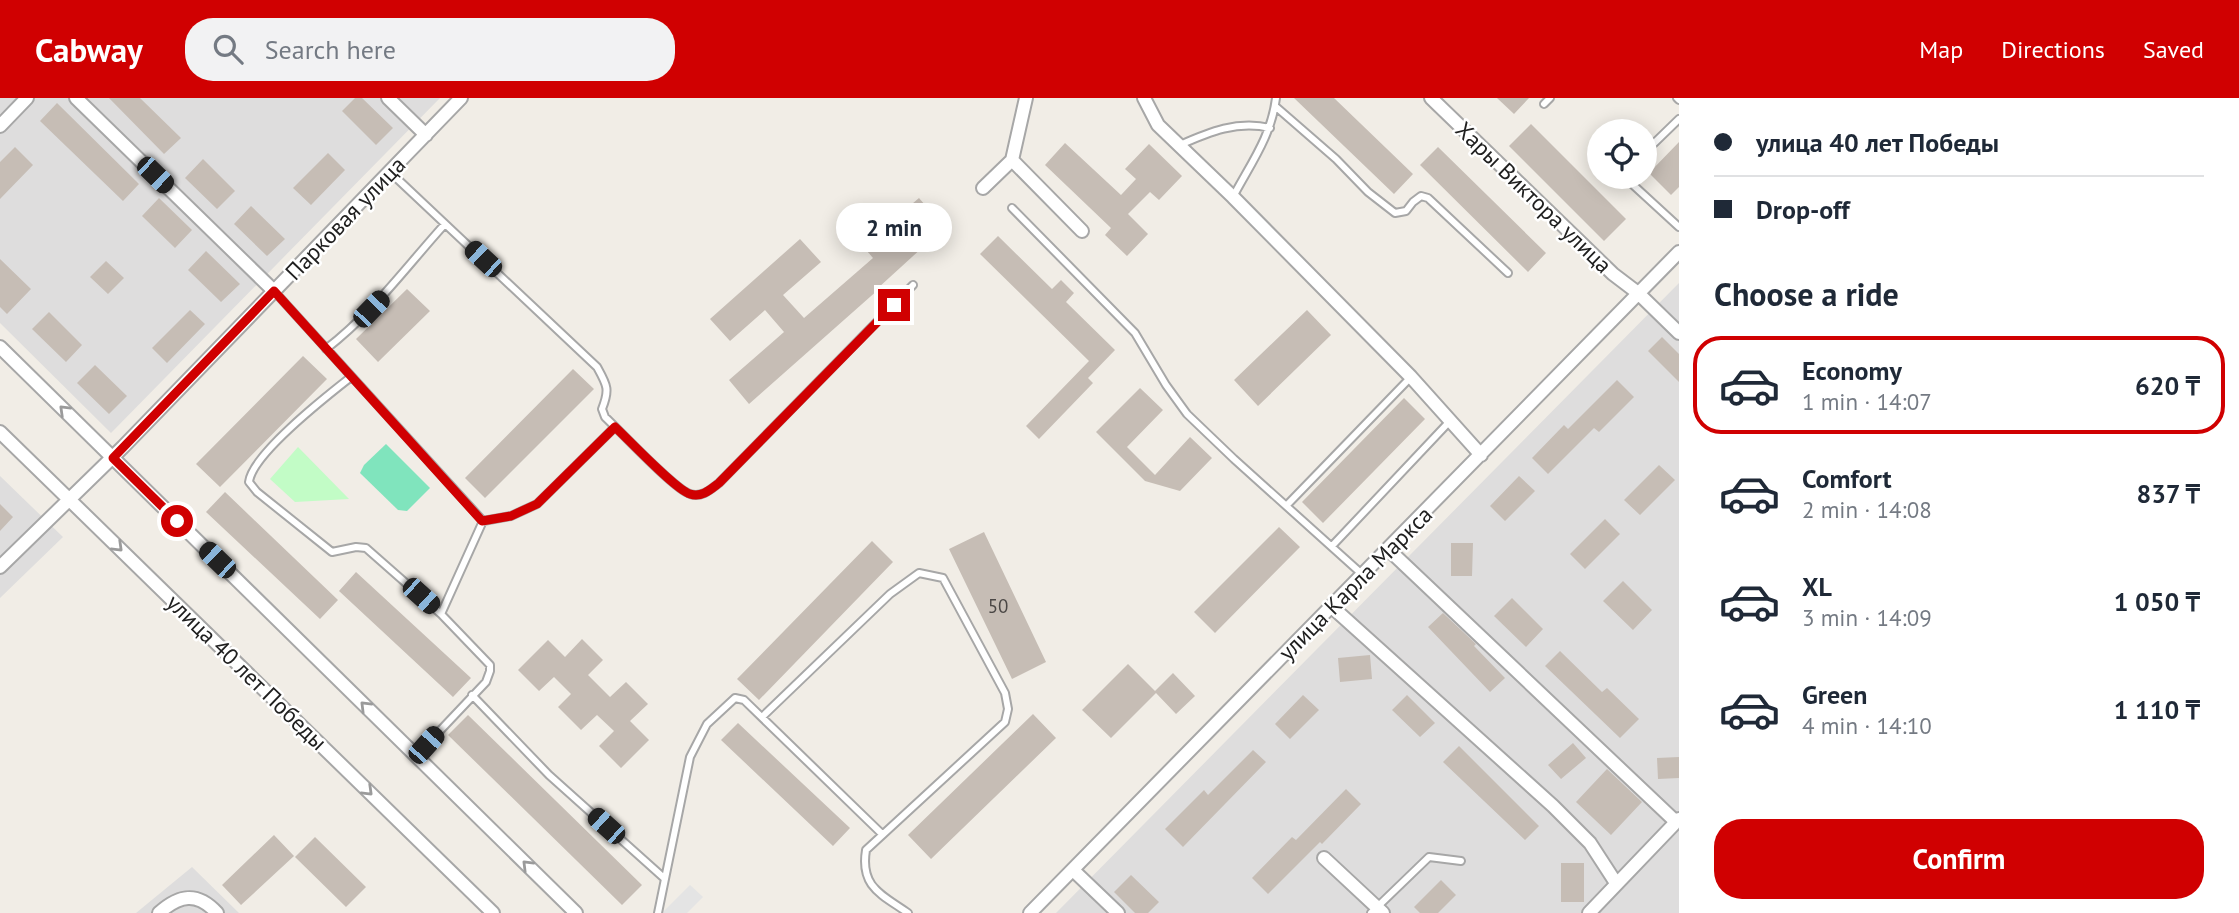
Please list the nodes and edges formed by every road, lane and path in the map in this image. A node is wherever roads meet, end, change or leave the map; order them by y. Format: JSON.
{"nodes":[{"id":1,"x":27,"y":98,"type":"edge"},
{"id":2,"x":76,"y":98,"type":"edge"},
{"id":3,"x":388,"y":98,"type":"edge"},
{"id":4,"x":461,"y":98,"type":"edge"},
{"id":5,"x":1026,"y":98,"type":"edge"},
{"id":6,"x":1144,"y":98,"type":"edge"},
{"id":7,"x":1431,"y":98,"type":"edge"},
{"id":8,"x":1550,"y":98,"type":"edge"},
{"id":9,"x":1275,"y":102,"type":"edge"},
{"id":10,"x":1544,"y":104,"type":"dead end"},
{"id":11,"x":1679,"y":119,"type":"edge"},
{"id":12,"x":0,"y":126,"type":"edge"},
{"id":13,"x":1270,"y":128,"type":"junction"},
{"id":14,"x":425,"y":135,"type":"junction"},
{"id":15,"x":1657,"y":140,"type":"edge"},
{"id":16,"x":1178,"y":146,"type":"junction"},
{"id":17,"x":1012,"y":160,"type":"junction"},
{"id":18,"x":390,"y":172,"type":"junction"},
{"id":19,"x":983,"y":188,"type":"dead end"},
{"id":20,"x":1638,"y":189,"type":"edge"},
{"id":21,"x":1233,"y":197,"type":"junction"},
{"id":22,"x":1012,"y":208,"type":"dead end"},
{"id":23,"x":445,"y":223,"type":"junction"},
{"id":24,"x":1679,"y":227,"type":"edge"},
{"id":25,"x":1082,"y":231,"type":"dead end"},
{"id":26,"x":1679,"y":252,"type":"edge"},
{"id":27,"x":1508,"y":273,"type":"dead end"},
{"id":28,"x":913,"y":285,"type":"dead end"},
{"id":29,"x":274,"y":291,"type":"junction"},
{"id":30,"x":1638,"y":293,"type":"junction"},
{"id":31,"x":1679,"y":333,"type":"edge"},
{"id":32,"x":0,"y":348,"type":"edge"},
{"id":33,"x":326,"y":349,"type":"junction"},
{"id":34,"x":351,"y":377,"type":"junction"},
{"id":35,"x":1411,"y":377,"type":"junction"},
{"id":36,"x":1450,"y":421,"type":"junction"},
{"id":37,"x":615,"y":427,"type":"junction"},
{"id":38,"x":0,"y":432,"type":"edge"},
{"id":39,"x":1481,"y":455,"type":"junction"},
{"id":40,"x":113,"y":458,"type":"junction"},
{"id":41,"x":69,"y":499,"type":"junction"},
{"id":42,"x":1287,"y":505,"type":"junction"},
{"id":43,"x":482,"y":521,"type":"junction"},
{"id":44,"x":1332,"y":546,"type":"junction"},
{"id":45,"x":1388,"y":549,"type":"junction"},
{"id":46,"x":0,"y":567,"type":"edge"},
{"id":47,"x":1363,"y":575,"type":"junction"},
{"id":48,"x":1331,"y":606,"type":"junction"},
{"id":49,"x":441,"y":614,"type":"junction"},
{"id":50,"x":472,"y":695,"type":"junction"},
{"id":51,"x":761,"y":717,"type":"junction"},
{"id":52,"x":416,"y":756,"type":"junction"},
{"id":53,"x":1678,"y":821,"type":"edge"},
{"id":54,"x":882,"y":834,"type":"junction"},
{"id":55,"x":1324,"y":858,"type":"dead end"},
{"id":56,"x":1461,"y":861,"type":"dead end"},
{"id":57,"x":1073,"y":870,"type":"junction"},
{"id":58,"x":664,"y":878,"type":"junction"},
{"id":59,"x":1616,"y":883,"type":"junction"},
{"id":60,"x":1377,"y":911,"type":"edge"},
{"id":61,"x":159,"y":913,"type":"edge"},
{"id":62,"x":217,"y":913,"type":"edge"},
{"id":63,"x":494,"y":913,"type":"edge"},
{"id":64,"x":576,"y":913,"type":"edge"},
{"id":65,"x":658,"y":913,"type":"edge"},
{"id":66,"x":908,"y":913,"type":"edge"},
{"id":67,"x":1030,"y":913,"type":"edge"},
{"id":68,"x":1118,"y":913,"type":"edge"},
{"id":69,"x":1589,"y":913,"type":"edge"}],
"edges":[{"from":1,"to":12,"type":"street"},
{"from":2,"to":29,"type":"street"},
{"from":3,"to":14,"type":"street"},
{"from":4,"to":14,"type":"street","name":"Парковая улица"},
{"from":5,"to":17,"type":"street"},
{"from":6,"to":16,"type":"street"},
{"from":7,"to":30,"type":"street","name":"Хары Виктора улица"},
{"from":8,"to":10,"type":"lane"},
{"from":9,"to":13,"type":"lane"},
{"from":9,"to":27,"type":"lane"},
{"from":11,"to":15,"type":"lane"},
{"from":13,"to":16,"type":"lane"},
{"from":13,"to":21,"type":"lane"},
{"from":14,"to":18,"type":"street","name":"Парковая улица"},
{"from":16,"to":21,"type":"street"},
{"from":17,"to":19,"type":"street"},
{"from":17,"to":25,"type":"street"},
{"from":18,"to":23,"type":"lane"},
{"from":18,"to":29,"type":"street","name":"Парковая улица"},
{"from":20,"to":24,"type":"lane"},
{"from":21,"to":35,"type":"street"},
{"from":22,"to":42,"type":"lane"},
{"from":23,"to":33,"type":"lane"},
{"from":23,"to":37,"type":"lane"},
{"from":26,"to":30,"type":"street","name":"улица Карла Маркса"},
{"from":28,"to":37,"type":"lane"},
{"from":29,"to":33,"type":"lane"},
{"from":29,"to":40,"type":"street","name":"Парковая улица"},
{"from":30,"to":31,"type":"street","name":"Хары Виктора улица"},
{"from":30,"to":39,"type":"street","name":"улица Карла Маркса"},
{"from":40,"to":32,"type":"street","one_way":true},
{"from":33,"to":34,"type":"lane"},
{"from":34,"to":43,"type":"lane"},
{"from":34,"to":49,"type":"lane"},
{"from":35,"to":36,"type":"street"},
{"from":35,"to":42,"type":"lane"},
{"from":36,"to":39,"type":"street"},
{"from":36,"to":44,"type":"lane"},
{"from":37,"to":43,"type":"lane"},
{"from":38,"to":41,"type":"street","name":"улица 40 лет Победы"},
{"from":39,"to":45,"type":"street","name":"улица Карла Маркса"},
{"from":40,"to":41,"type":"street","name":"Парковая улица"},
{"from":52,"to":40,"type":"street","one_way":true},
{"from":41,"to":46,"type":"street"},
{"from":41,"to":63,"type":"street","name":"улица 40 лет Победы","one_way":true},
{"from":42,"to":44,"type":"lane"},
{"from":43,"to":49,"type":"lane"},
{"from":44,"to":47,"type":"lane"},
{"from":45,"to":47,"type":"street","name":"улица Карла Маркса"},
{"from":45,"to":53,"type":"street"},
{"from":47,"to":48,"type":"street","name":"улица Карла Маркса"},
{"from":48,"to":57,"type":"street","name":"улица Карла Маркса"},
{"from":48,"to":59,"type":"street"},
{"from":49,"to":50,"type":"lane"},
{"from":50,"to":52,"type":"lane"},
{"from":50,"to":58,"type":"lane"},
{"from":51,"to":54,"type":"lane"},
{"from":51,"to":54,"type":"lane"},
{"from":51,"to":58,"type":"lane"},
{"from":64,"to":52,"type":"street","one_way":true},
{"from":53,"to":59,"type":"street"},
{"from":54,"to":66,"type":"lane"},
{"from":55,"to":60,"type":"street"},
{"from":56,"to":60,"type":"lane"},
{"from":57,"to":67,"type":"street","name":"улица Карла Маркса"},
{"from":57,"to":68,"type":"street"},
{"from":58,"to":65,"type":"lane"},
{"from":59,"to":69,"type":"street"},
{"from":61,"to":62,"type":"street"}]}
